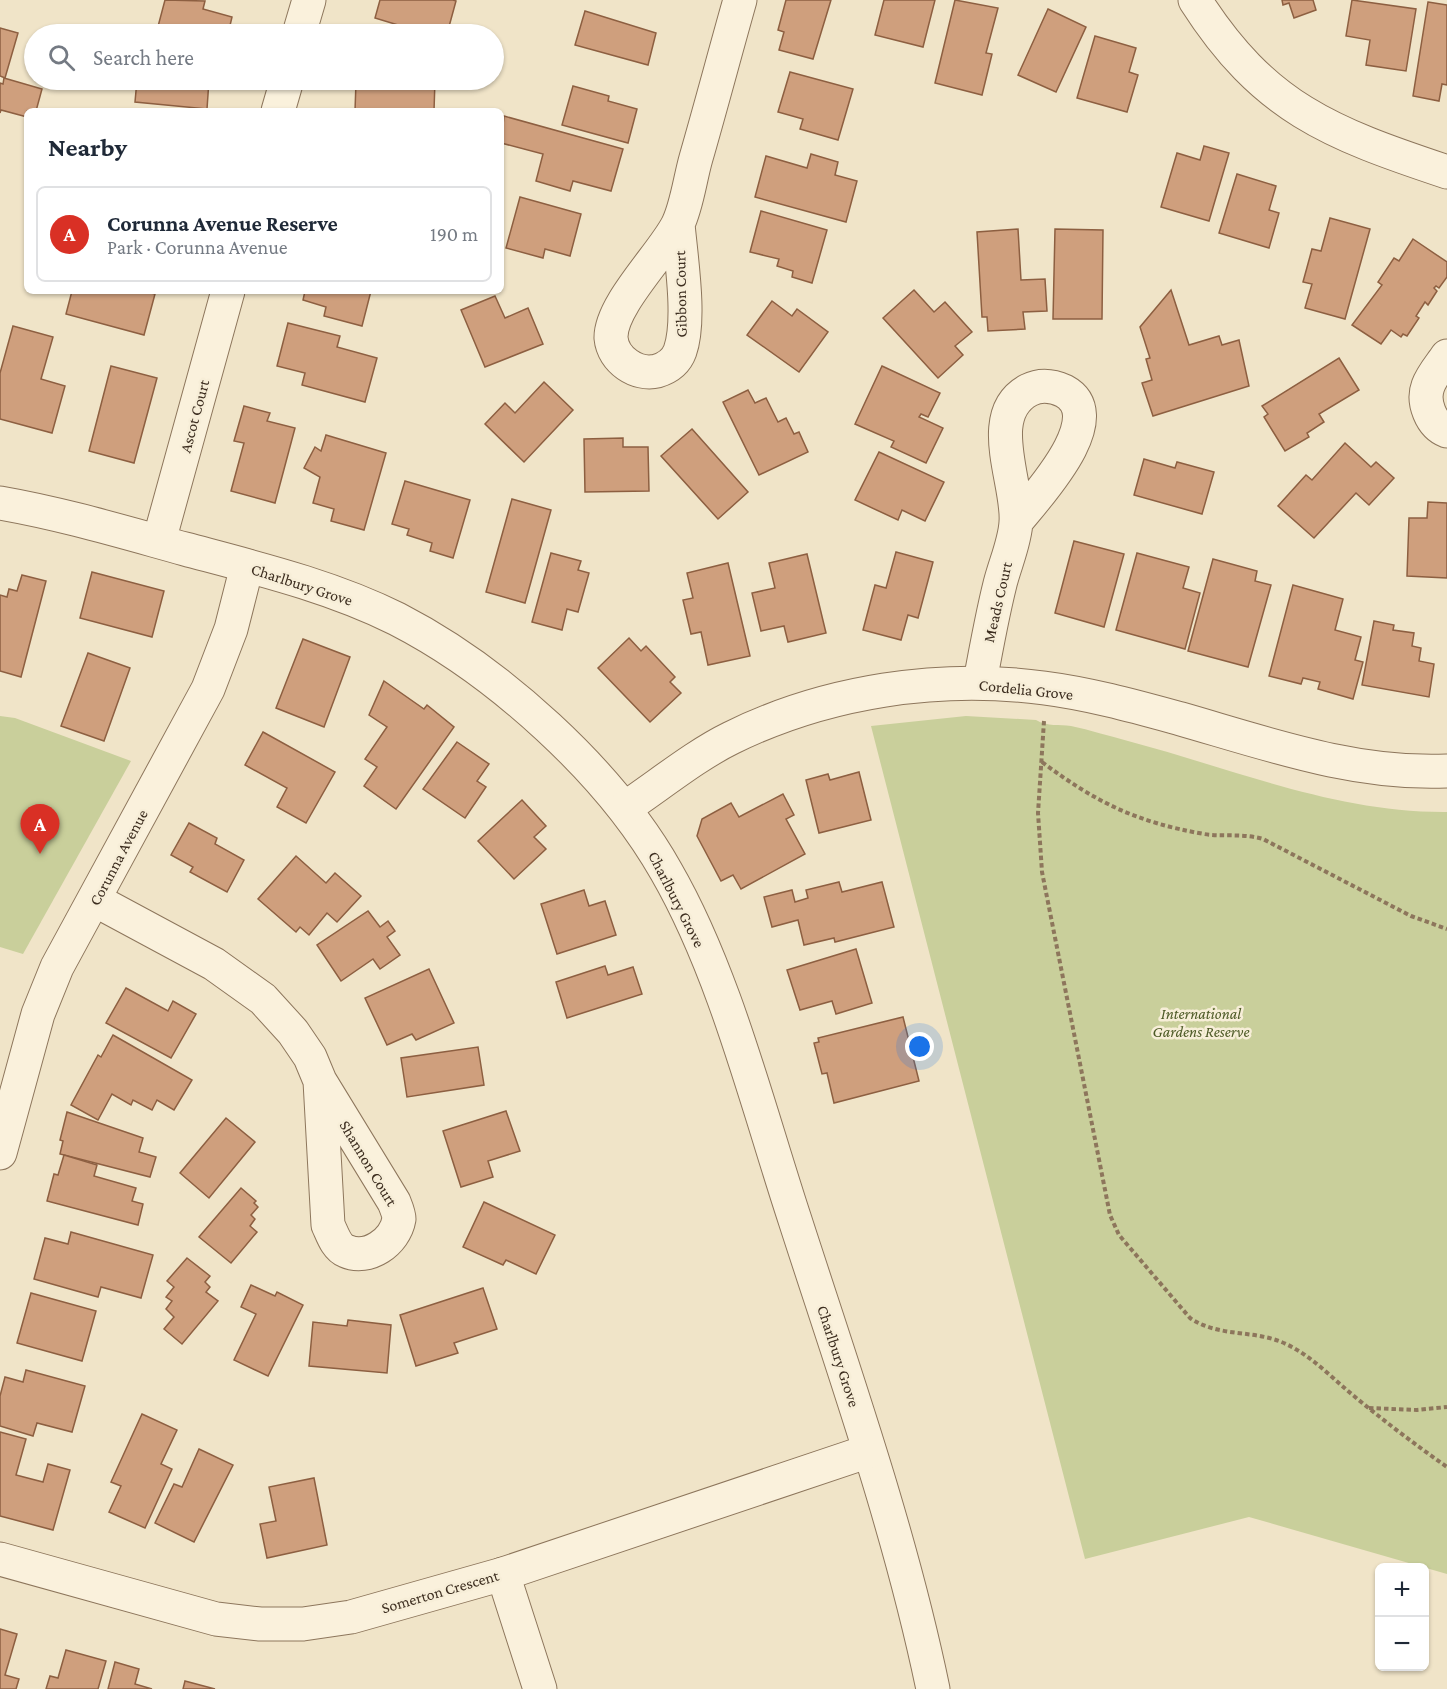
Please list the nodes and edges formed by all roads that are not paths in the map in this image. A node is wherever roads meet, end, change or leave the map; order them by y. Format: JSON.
{"nodes":[{"id":1,"x":309,"y":0,"type":"edge"},
{"id":2,"x":740,"y":0,"type":"edge"},
{"id":3,"x":1195,"y":0,"type":"edge"},
{"id":4,"x":302,"y":24,"type":"edge"},
{"id":5,"x":284,"y":90,"type":"edge"},
{"id":6,"x":279,"y":108,"type":"edge"},
{"id":7,"x":1447,"y":172,"type":"edge"},
{"id":8,"x":678,"y":224,"type":"dead end"},
{"id":9,"x":227,"y":294,"type":"edge"},
{"id":10,"x":1447,"y":356,"type":"edge"},
{"id":11,"x":1447,"y":431,"type":"edge"},
{"id":12,"x":0,"y":488,"type":"edge"},
{"id":13,"x":0,"y":503,"type":"edge"},
{"id":14,"x":57,"y":513,"type":"junction"},
{"id":15,"x":1016,"y":522,"type":"dead end"},
{"id":16,"x":159,"y":541,"type":"junction"},
{"id":17,"x":247,"y":566,"type":"junction"},
{"id":18,"x":980,"y":682,"type":"junction"},
{"id":19,"x":1447,"y":771,"type":"edge"},
{"id":20,"x":625,"y":808,"type":"junction"},
{"id":21,"x":95,"y":900,"type":"junction"},
{"id":22,"x":320,"y":1081,"type":"dead end"},
{"id":23,"x":0,"y":1152,"type":"edge"},
{"id":24,"x":870,"y":1451,"type":"junction"},
{"id":25,"x":0,"y":1559,"type":"edge"},
{"id":26,"x":503,"y":1574,"type":"junction"},
{"id":27,"x":540,"y":1689,"type":"edge"},
{"id":28,"x":933,"y":1689,"type":"edge"}],
"edges":[{"from":1,"to":4,"type":"street"},
{"from":2,"to":8,"type":"street"},
{"from":3,"to":7,"type":"street"},
{"from":5,"to":6,"type":"street"},
{"from":9,"to":16,"type":"street","name":"Ascot Court"},
{"from":10,"to":11,"type":"street"},
{"from":12,"to":14,"type":"street","name":"Charlbury Grove"},
{"from":13,"to":14,"type":"street","name":"Charlbury Grove"},
{"from":14,"to":16,"type":"street","name":"Charlbury Grove"},
{"from":15,"to":18,"type":"street","name":"Meads Court"},
{"from":16,"to":17,"type":"street","name":"Charlbury Grove"},
{"from":17,"to":20,"type":"street","name":"Charlbury Grove"},
{"from":17,"to":21,"type":"street","name":"Corunna Avenue"},
{"from":18,"to":19,"type":"street","name":"Cordelia Grove"},
{"from":18,"to":20,"type":"street","name":"Cordelia Grove"},
{"from":20,"to":24,"type":"street","name":"Charlbury Grove"},
{"from":21,"to":22,"type":"street"},
{"from":21,"to":23,"type":"street","name":"Corunna Avenue"},
{"from":24,"to":26,"type":"street","name":"Somerton Crescent"},
{"from":24,"to":28,"type":"street","name":"Charlbury Grove"},
{"from":25,"to":26,"type":"street","name":"Somerton Crescent"},
{"from":26,"to":27,"type":"street"}]}
